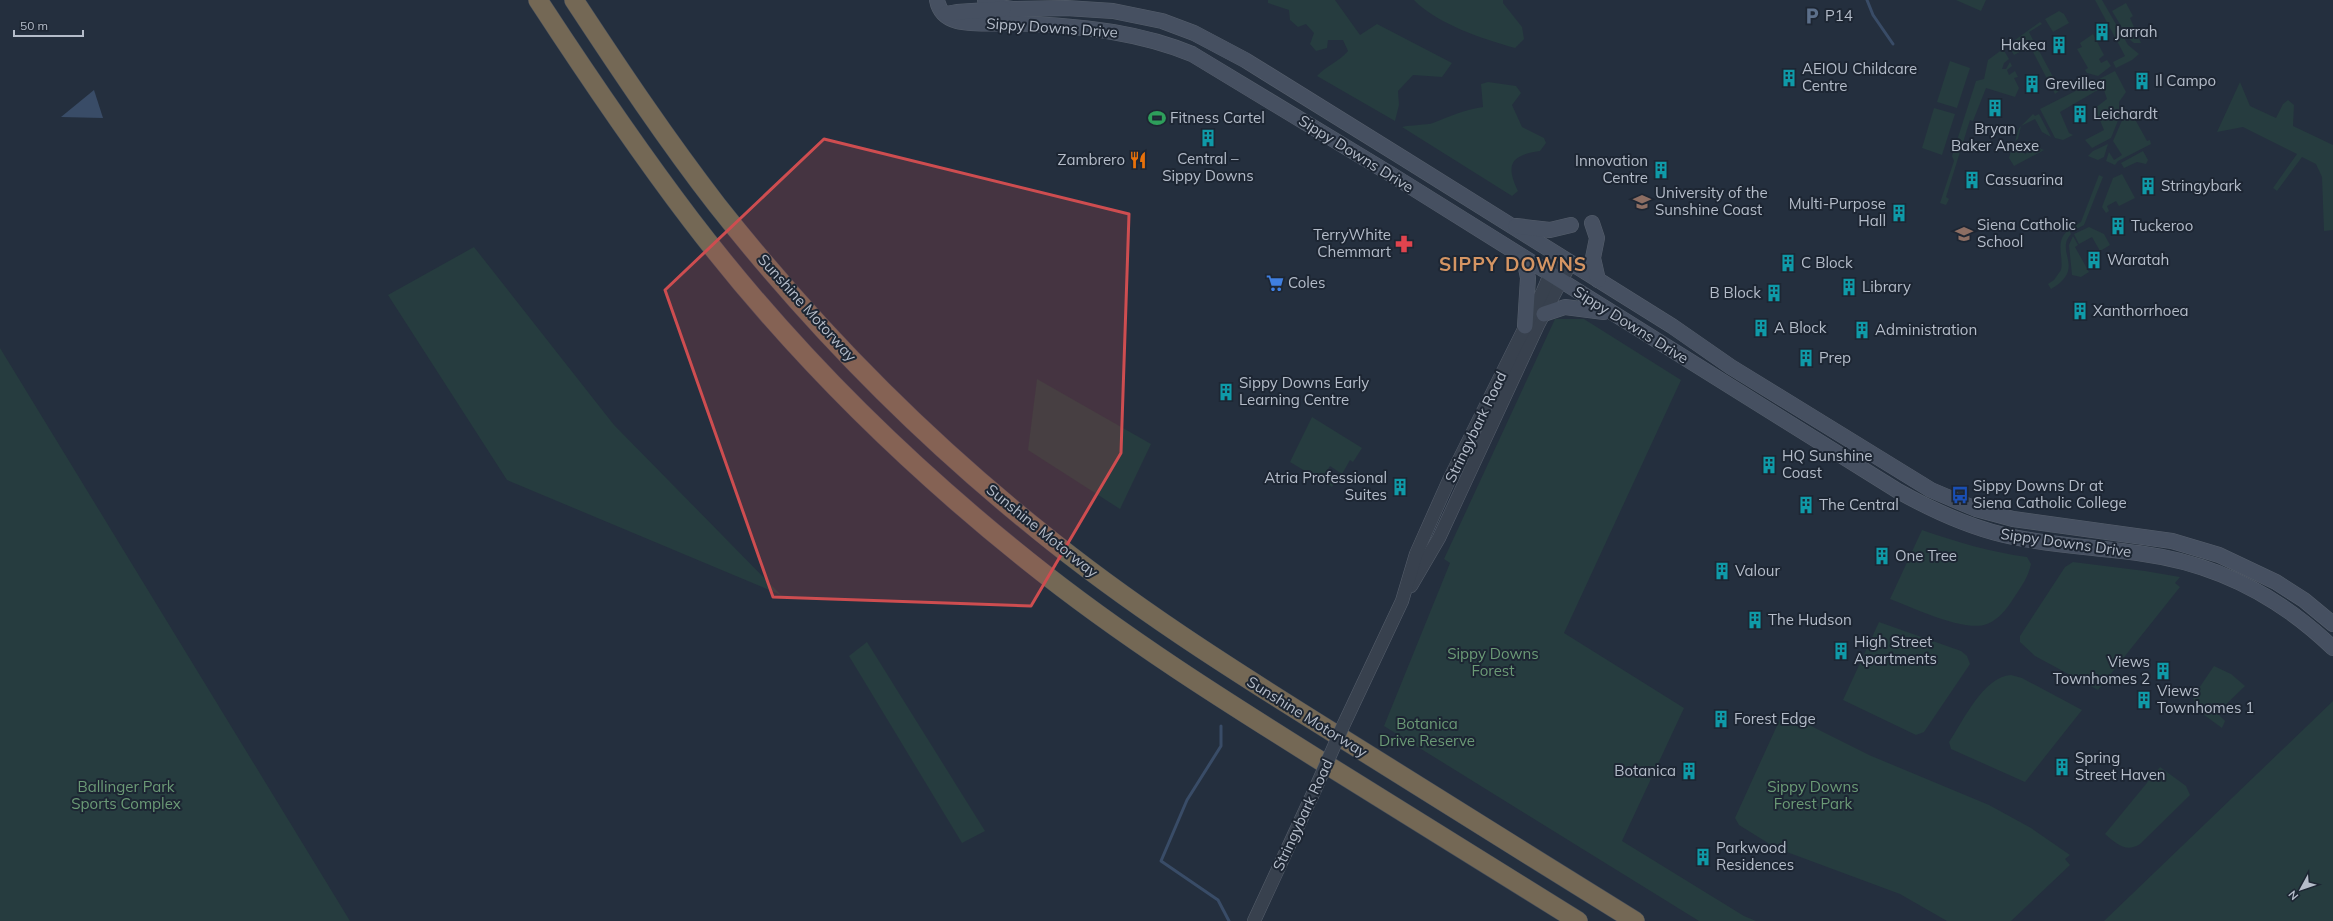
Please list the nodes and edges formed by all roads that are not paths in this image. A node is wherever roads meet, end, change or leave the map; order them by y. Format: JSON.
{"nodes":[{"id":1,"x":574,"y":0,"type":"edge"},
{"id":2,"x":585,"y":0,"type":"edge"},
{"id":3,"x":937,"y":0,"type":"edge"},
{"id":4,"x":953,"y":0,"type":"edge"},
{"id":5,"x":985,"y":0,"type":"edge"},
{"id":6,"x":538,"y":1,"type":"edge"},
{"id":7,"x":1012,"y":9,"type":"junction"},
{"id":8,"x":945,"y":15,"type":"junction"},
{"id":9,"x":620,"y":70,"type":"junction"},
{"id":10,"x":1592,"y":223,"type":"dead end"},
{"id":11,"x":1509,"y":225,"type":"junction"},
{"id":12,"x":1571,"y":225,"type":"dead end"},
{"id":13,"x":1524,"y":258,"type":"junction"},
{"id":14,"x":1564,"y":260,"type":"junction"},
{"id":15,"x":1555,"y":278,"type":"junction"},
{"id":16,"x":1598,"y":280,"type":"junction"},
{"id":17,"x":1609,"y":312,"type":"junction"},
{"id":18,"x":1544,"y":314,"type":"junction"},
{"id":19,"x":1525,"y":326,"type":"junction"},
{"id":20,"x":1402,"y":601,"type":"junction"},
{"id":21,"x":2333,"y":624,"type":"edge"},
{"id":22,"x":2333,"y":648,"type":"edge"},
{"id":23,"x":1254,"y":921,"type":"edge"},
{"id":24,"x":1578,"y":921,"type":"edge"},
{"id":25,"x":1635,"y":921,"type":"edge"}],
"edges":[{"from":1,"to":9,"type":"highway","name":"Sunshine Motorway"},
{"from":2,"to":9,"type":"highway"},
{"from":3,"to":8,"type":"main road"},
{"from":4,"to":8,"type":"main road"},
{"from":5,"to":7,"type":"main road","name":"Sippy Downs Drive"},
{"from":6,"to":24,"type":"highway","name":"Sunshine Motorway"},
{"from":7,"to":8,"type":"main road"},
{"from":7,"to":11,"type":"main road","name":"Sippy Downs Drive"},
{"from":8,"to":13,"type":"main road","name":"Sippy Downs Drive"},
{"from":9,"to":25,"type":"highway","name":"Sunshine Motorway"},
{"from":10,"to":16,"type":"main road"},
{"from":11,"to":12,"type":"main road"},
{"from":11,"to":14,"type":"main road","name":"Sippy Downs Drive"},
{"from":13,"to":15,"type":"main road","name":"Sippy Downs Drive"},
{"from":13,"to":19,"type":"main road"},
{"from":14,"to":15,"type":"street","name":"Stringybark Road"},
{"from":14,"to":16,"type":"main road","name":"Sippy Downs Drive"},
{"from":15,"to":17,"type":"main road","name":"Sippy Downs Drive"},
{"from":15,"to":18,"type":"street","name":"Stringybark Road"},
{"from":15,"to":19,"type":"street","name":"Stringybark Road"},
{"from":16,"to":21,"type":"main road","name":"Sippy Downs Drive"},
{"from":17,"to":18,"type":"main road"},
{"from":17,"to":22,"type":"main road","name":"Sippy Downs Drive"},
{"from":18,"to":20,"type":"street","name":"Stringybark Road"},
{"from":19,"to":20,"type":"street","name":"Stringybark Road"},
{"from":20,"to":23,"type":"street","name":"Stringybark Road","bridge":true}]}
